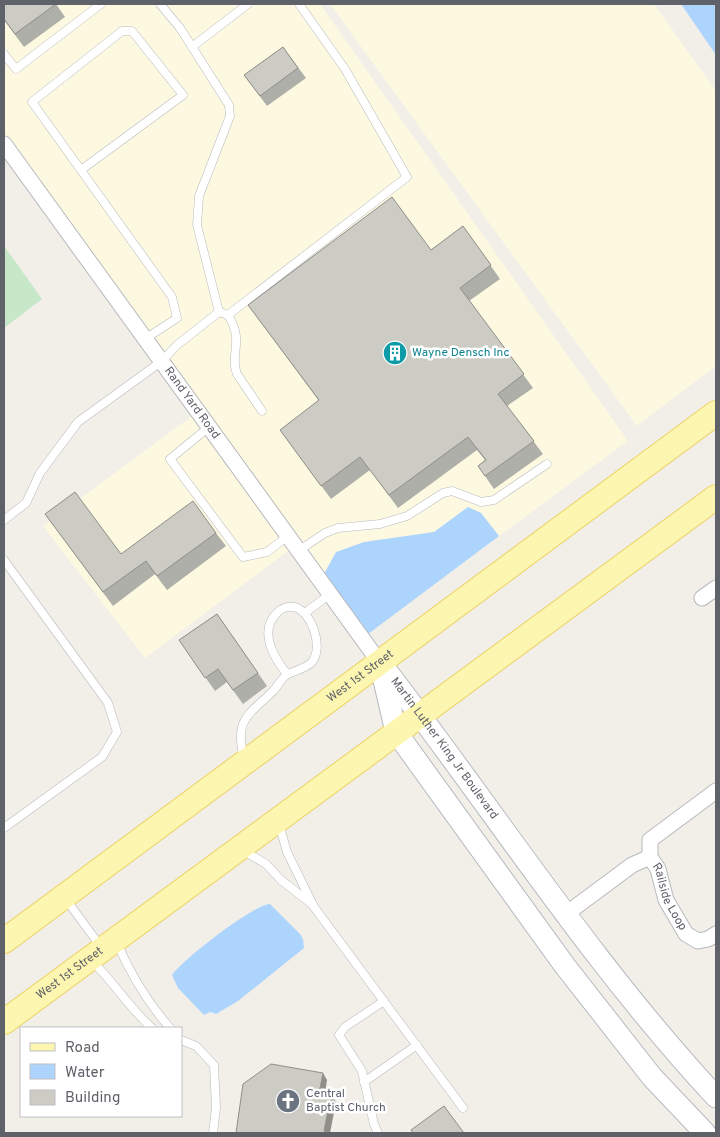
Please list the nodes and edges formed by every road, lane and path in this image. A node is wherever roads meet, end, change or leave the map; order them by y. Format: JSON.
{"nodes":[{"id":1,"x":101,"y":4,"type":"edge"},
{"id":2,"x":160,"y":4,"type":"edge"},
{"id":3,"x":248,"y":4,"type":"edge"},
{"id":4,"x":299,"y":4,"type":"edge"},
{"id":5,"x":192,"y":47,"type":"junction"},
{"id":6,"x":4,"y":54,"type":"edge"},
{"id":7,"x":4,"y":144,"type":"edge"},
{"id":8,"x":81,"y":170,"type":"junction"},
{"id":9,"x":219,"y":312,"type":"junction"},
{"id":10,"x":228,"y":315,"type":"junction"},
{"id":11,"x":145,"y":339,"type":"junction"},
{"id":12,"x":162,"y":361,"type":"junction"},
{"id":13,"x":262,"y":411,"type":"dead end"},
{"id":14,"x":716,"y":413,"type":"edge"},
{"id":15,"x":209,"y":427,"type":"junction"},
{"id":16,"x":547,"y":464,"type":"dead end"},
{"id":17,"x":716,"y":497,"type":"edge"},
{"id":18,"x":4,"y":520,"type":"edge"},
{"id":19,"x":288,"y":536,"type":"junction"},
{"id":20,"x":298,"y":550,"type":"junction"},
{"id":21,"x":4,"y":560,"type":"edge"},
{"id":22,"x":716,"y":588,"type":"edge"},
{"id":23,"x":330,"y":594,"type":"junction"},
{"id":24,"x":702,"y":598,"type":"dead end"},
{"id":25,"x":305,"y":613,"type":"junction"},
{"id":26,"x":380,"y":663,"type":"junction"},
{"id":27,"x":287,"y":674,"type":"junction"},
{"id":28,"x":420,"y":715,"type":"junction"},
{"id":29,"x":396,"y":732,"type":"junction"},
{"id":30,"x":246,"y":762,"type":"junction"},
{"id":31,"x":716,"y":791,"type":"edge"},
{"id":32,"x":278,"y":819,"type":"junction"},
{"id":33,"x":4,"y":828,"type":"edge"},
{"id":34,"x":238,"y":849,"type":"junction"},
{"id":35,"x":650,"y":856,"type":"junction"},
{"id":36,"x":64,"y":896,"type":"junction"},
{"id":37,"x":314,"y":907,"type":"junction"},
{"id":38,"x":566,"y":914,"type":"junction"},
{"id":39,"x":716,"y":934,"type":"edge"},
{"id":40,"x":4,"y":941,"type":"edge"},
{"id":41,"x":103,"y":949,"type":"junction"},
{"id":42,"x":384,"y":1000,"type":"junction"},
{"id":43,"x":4,"y":1022,"type":"edge"},
{"id":44,"x":151,"y":1027,"type":"edge"},
{"id":45,"x":169,"y":1027,"type":"edge"},
{"id":46,"x":182,"y":1040,"type":"edge"},
{"id":47,"x":417,"y":1045,"type":"junction"},
{"id":48,"x":364,"y":1082,"type":"junction"},
{"id":49,"x":716,"y":1097,"type":"edge"},
{"id":50,"x":463,"y":1108,"type":"dead end"},
{"id":51,"x":213,"y":1133,"type":"edge"},
{"id":52,"x":378,"y":1133,"type":"edge"},
{"id":53,"x":705,"y":1133,"type":"edge"}],
"edges":[{"from":1,"to":6,"type":"lane"},
{"from":2,"to":5,"type":"lane"},
{"from":3,"to":5,"type":"lane"},
{"from":4,"to":10,"type":"lane"},
{"from":5,"to":9,"type":"lane"},
{"from":7,"to":11,"type":"street","name":"Rand Yard Road"},
{"from":8,"to":8,"type":"lane"},
{"from":8,"to":11,"type":"lane"},
{"from":9,"to":10,"type":"lane"},
{"from":9,"to":12,"type":"lane"},
{"from":10,"to":13,"type":"lane"},
{"from":11,"to":12,"type":"street","name":"Rand Yard Road"},
{"from":12,"to":15,"type":"street","name":"Rand Yard Road"},
{"from":12,"to":18,"type":"lane"},
{"from":14,"to":26,"type":"main road","name":"West 1st Street"},
{"from":15,"to":19,"type":"street","name":"Rand Yard Road"},
{"from":15,"to":19,"type":"lane"},
{"from":16,"to":20,"type":"lane"},
{"from":17,"to":28,"type":"main road","name":"West 1st Street"},
{"from":19,"to":20,"type":"street","name":"Rand Yard Road"},
{"from":20,"to":23,"type":"street","name":"Rand Yard Road"},
{"from":21,"to":33,"type":"lane"},
{"from":22,"to":24,"type":"street"},
{"from":23,"to":25,"type":"lane"},
{"from":23,"to":26,"type":"street","name":"Rand Yard Road"},
{"from":25,"to":27,"type":"lane"},
{"from":25,"to":27,"type":"lane"},
{"from":26,"to":28,"type":"main road","name":"Martin Luther King Jr Boulevard"},
{"from":26,"to":29,"type":"main road","name":"Martin Luther King Jr Boulevard"},
{"from":26,"to":30,"type":"main road","name":"West 1st Street"},
{"from":27,"to":30,"type":"lane"},
{"from":28,"to":29,"type":"main road","name":"West 1st Street"},
{"from":28,"to":38,"type":"main road","name":"Martin Luther King Jr Boulevard"},
{"from":29,"to":32,"type":"main road","name":"West 1st Street"},
{"from":29,"to":53,"type":"main road","name":"Martin Luther King Jr Boulevard"},
{"from":30,"to":36,"type":"main road","name":"West 1st Street"},
{"from":31,"to":35,"type":"street","name":"Railside Loop"},
{"from":32,"to":34,"type":"main road","name":"West 1st Street"},
{"from":32,"to":37,"type":"lane"},
{"from":34,"to":37,"type":"lane"},
{"from":34,"to":41,"type":"main road","name":"West 1st Street"},
{"from":35,"to":38,"type":"street","name":"Railside Loop"},
{"from":35,"to":39,"type":"street","name":"Railside Loop"},
{"from":36,"to":40,"type":"main road","name":"West 1st Street"},
{"from":36,"to":41,"type":"lane"},
{"from":37,"to":42,"type":"lane"},
{"from":38,"to":49,"type":"main road","name":"Martin Luther King Jr Boulevard"},
{"from":41,"to":43,"type":"main road","name":"West 1st Street"},
{"from":41,"to":44,"type":"lane"},
{"from":41,"to":45,"type":"lane"},
{"from":42,"to":47,"type":"lane"},
{"from":42,"to":48,"type":"lane"},
{"from":46,"to":51,"type":"lane"},
{"from":47,"to":48,"type":"lane"},
{"from":47,"to":50,"type":"lane"},
{"from":48,"to":52,"type":"lane"}]}
